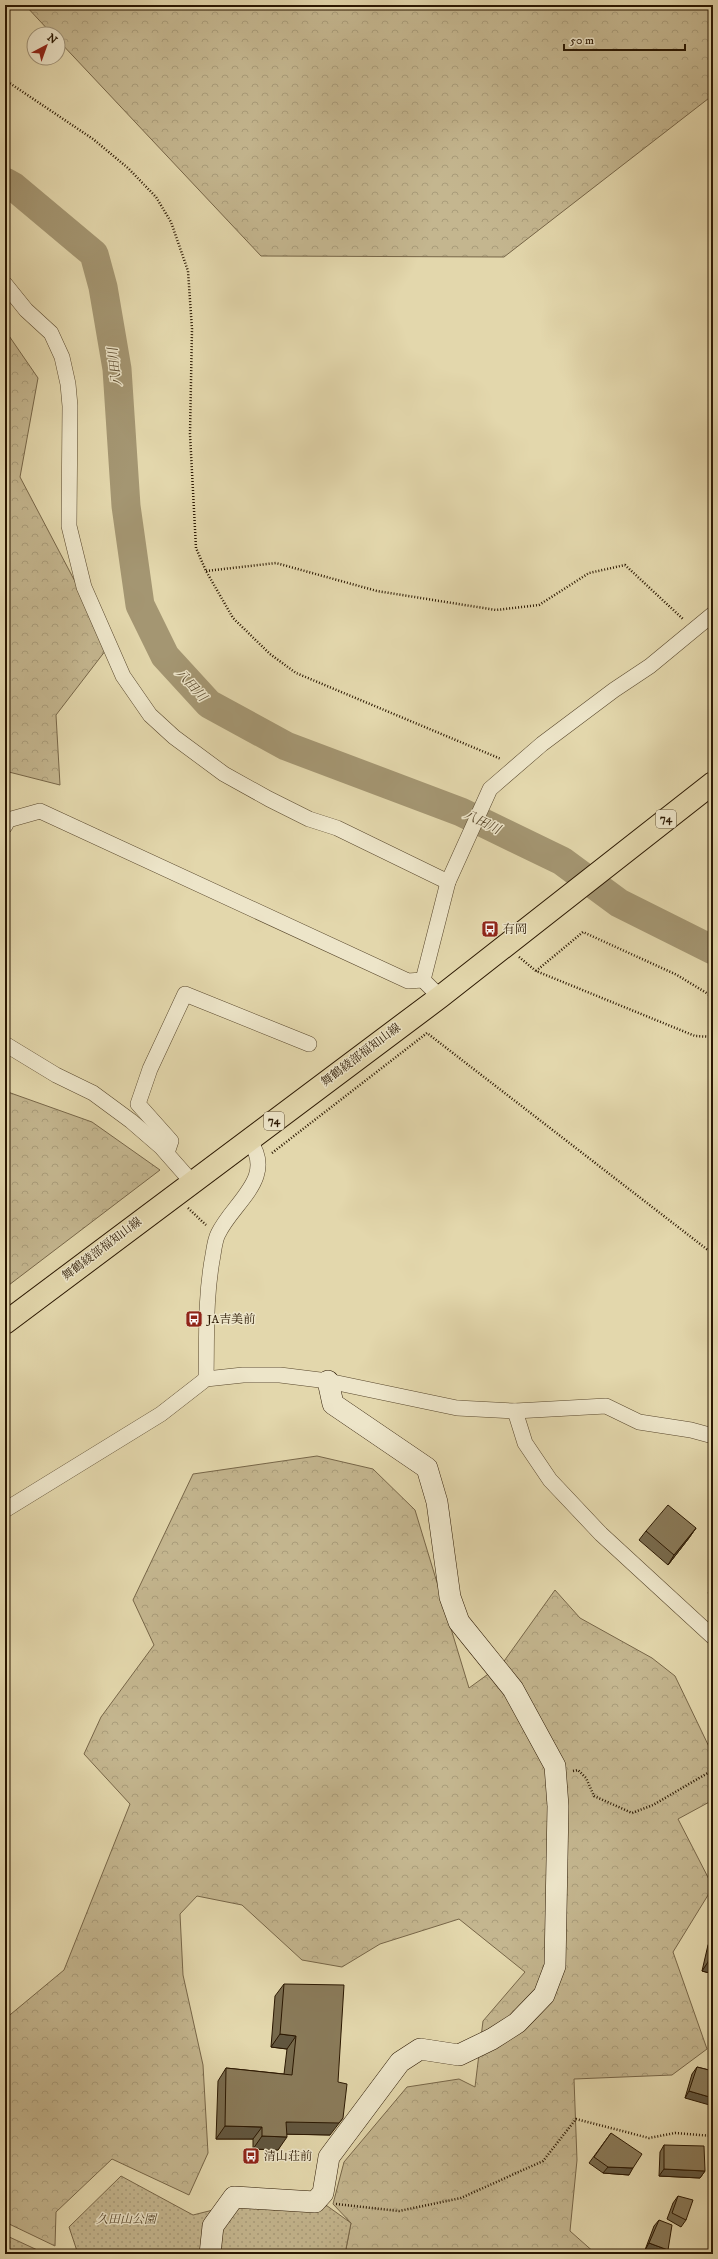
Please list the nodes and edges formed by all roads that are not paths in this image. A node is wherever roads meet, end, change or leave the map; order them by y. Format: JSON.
{"nodes":[{"id":1,"x":5,"y":284,"type":"edge"},
{"id":2,"x":713,"y":614,"type":"edge"},
{"id":3,"x":713,"y":783,"type":"edge"},
{"id":4,"x":5,"y":826,"type":"edge"},
{"id":5,"x":448,"y":882,"type":"junction"},
{"id":6,"x":423,"y":980,"type":"junction"},
{"id":7,"x":440,"y":997,"type":"junction"},
{"id":8,"x":5,"y":1044,"type":"edge"},
{"id":9,"x":309,"y":1044,"type":"dead end"},
{"id":10,"x":249,"y":1140,"type":"junction"},
{"id":11,"x":167,"y":1153,"type":"junction"},
{"id":12,"x":191,"y":1181,"type":"junction"},
{"id":13,"x":5,"y":1323,"type":"edge"},
{"id":14,"x":206,"y":1379,"type":"junction"},
{"id":15,"x":328,"y":1381,"type":"junction"},
{"id":16,"x":514,"y":1411,"type":"junction"},
{"id":17,"x":713,"y":1436,"type":"edge"},
{"id":18,"x":5,"y":1510,"type":"edge"},
{"id":19,"x":713,"y":1637,"type":"edge"},
{"id":20,"x":210,"y":2254,"type":"edge"}],
"edges":[{"from":1,"to":5,"type":"street"},
{"from":2,"to":5,"type":"street"},
{"from":3,"to":7,"type":"main road","name":"舞鶴綾部福知山線","number":"74"},
{"from":4,"to":6,"type":"street"},
{"from":5,"to":6,"type":"street"},
{"from":6,"to":7,"type":"street"},
{"from":7,"to":10,"type":"main road","name":"舞鶴綾部福知山線","number":"74"},
{"from":8,"to":11,"type":"street"},
{"from":9,"to":11,"type":"street"},
{"from":10,"to":12,"type":"main road","name":"舞鶴綾部福知山線","number":"74"},
{"from":10,"to":14,"type":"street"},
{"from":11,"to":12,"type":"street"},
{"from":12,"to":13,"type":"main road","name":"舞鶴綾部福知山線","number":"74"},
{"from":14,"to":15,"type":"street"},
{"from":14,"to":18,"type":"street"},
{"from":15,"to":16,"type":"street"},
{"from":15,"to":20,"type":"street"},
{"from":16,"to":17,"type":"street"},
{"from":16,"to":19,"type":"street"}]}
